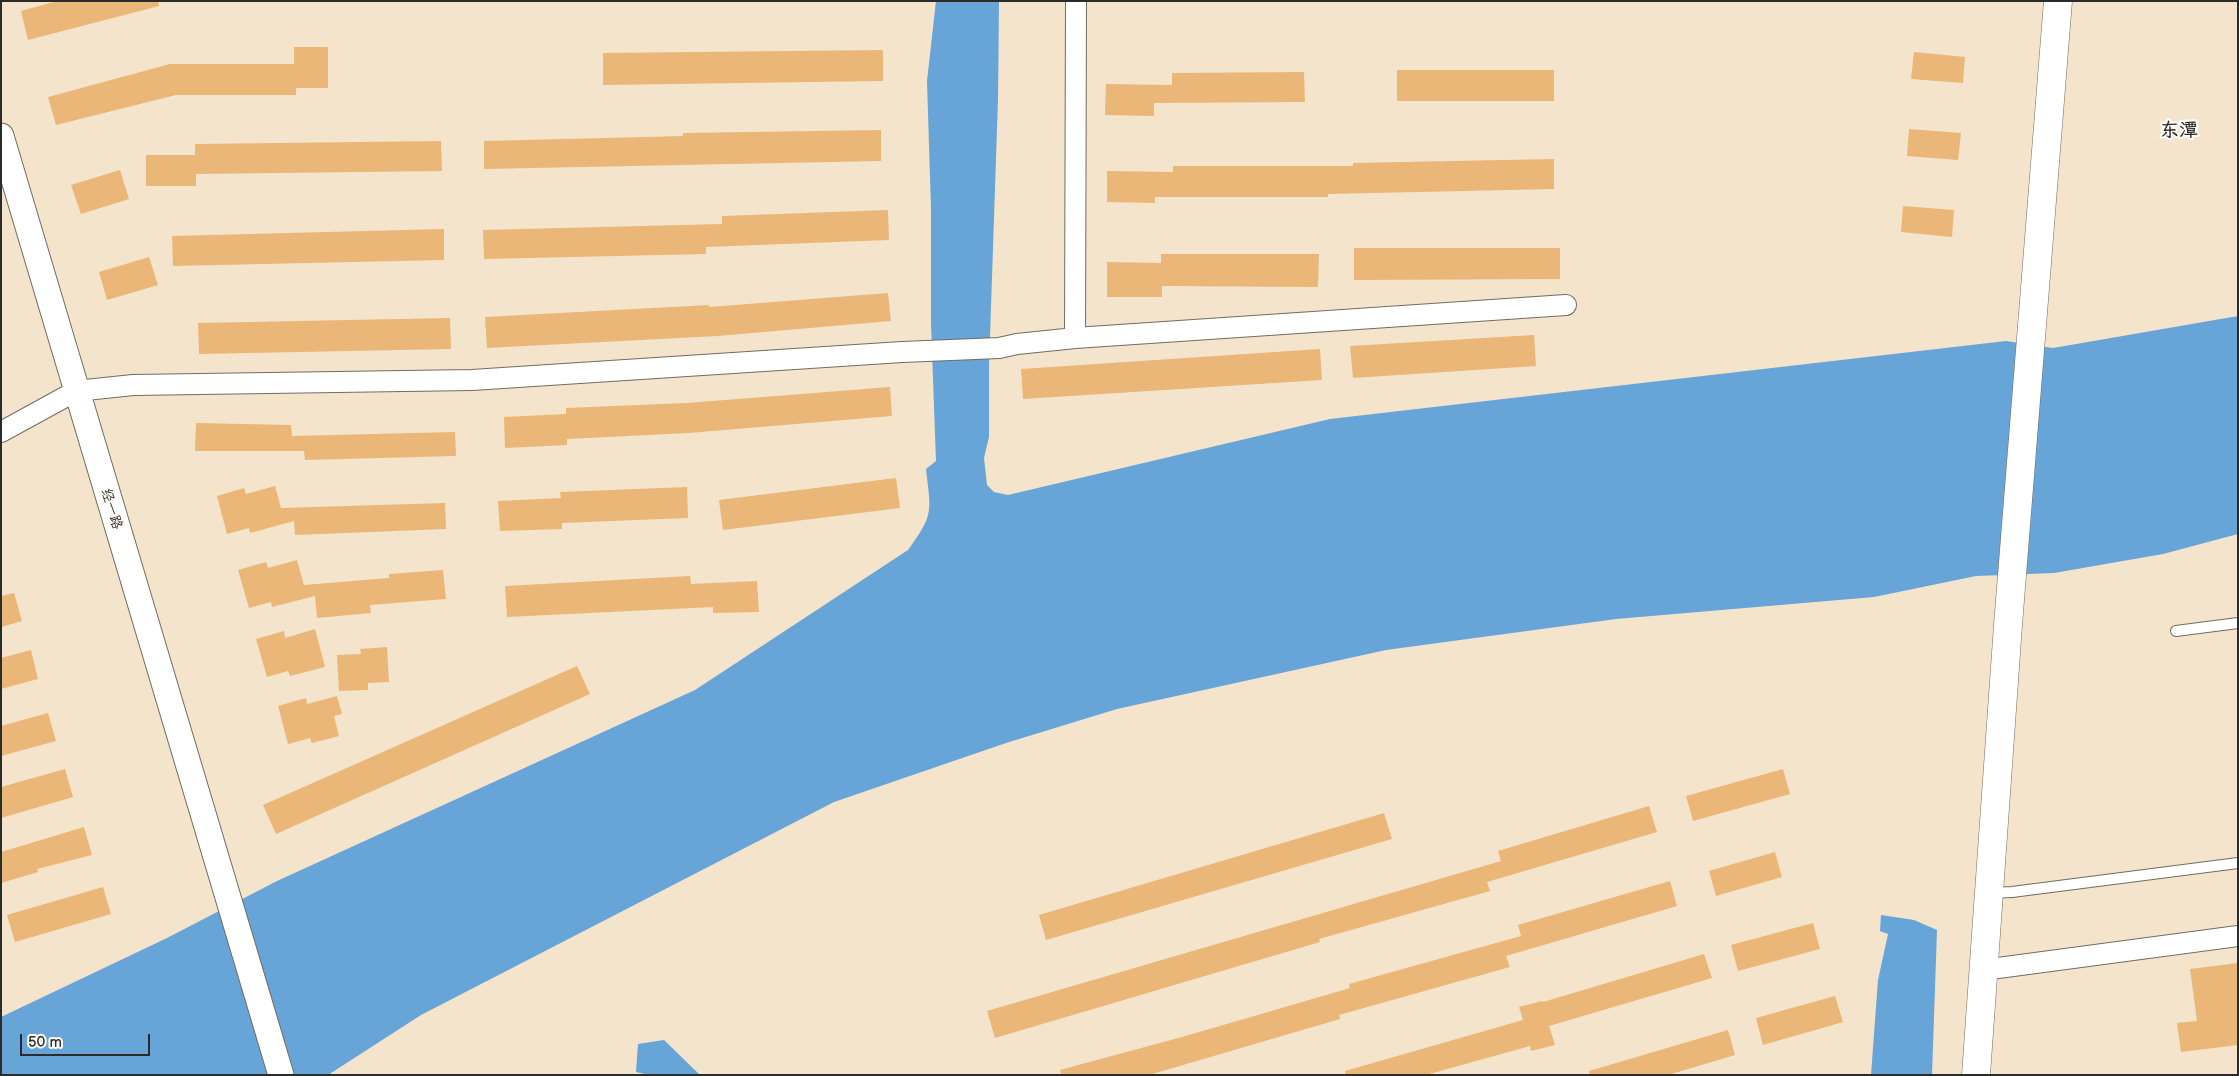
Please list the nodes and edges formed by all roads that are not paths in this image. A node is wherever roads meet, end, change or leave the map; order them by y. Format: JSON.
{"nodes":[{"id":1,"x":1076,"y":1,"type":"edge"},
{"id":2,"x":2058,"y":1,"type":"edge"},
{"id":3,"x":1,"y":136,"type":"edge"},
{"id":4,"x":1566,"y":305,"type":"dead end"},
{"id":5,"x":1075,"y":338,"type":"junction"},
{"id":6,"x":76,"y":391,"type":"junction"},
{"id":7,"x":1,"y":432,"type":"edge"},
{"id":8,"x":2238,"y":623,"type":"edge"},
{"id":9,"x":2176,"y":631,"type":"dead end"},
{"id":10,"x":2238,"y":863,"type":"edge"},
{"id":11,"x":1988,"y":893,"type":"junction"},
{"id":12,"x":2238,"y":936,"type":"edge"},
{"id":13,"x":1983,"y":970,"type":"junction"},
{"id":14,"x":281,"y":1075,"type":"edge"},
{"id":15,"x":1976,"y":1075,"type":"edge"}],
"edges":[{"from":1,"to":5,"type":"street"},
{"from":2,"to":11,"type":"main road"},
{"from":3,"to":6,"type":"street","name":"经一路"},
{"from":4,"to":5,"type":"street"},
{"from":5,"to":6,"type":"street"},
{"from":6,"to":7,"type":"street"},
{"from":6,"to":14,"type":"street","name":"经一路"},
{"from":8,"to":9,"type":"lane"},
{"from":10,"to":11,"type":"lane"},
{"from":11,"to":13,"type":"main road"},
{"from":12,"to":13,"type":"street"},
{"from":13,"to":15,"type":"main road"}]}
